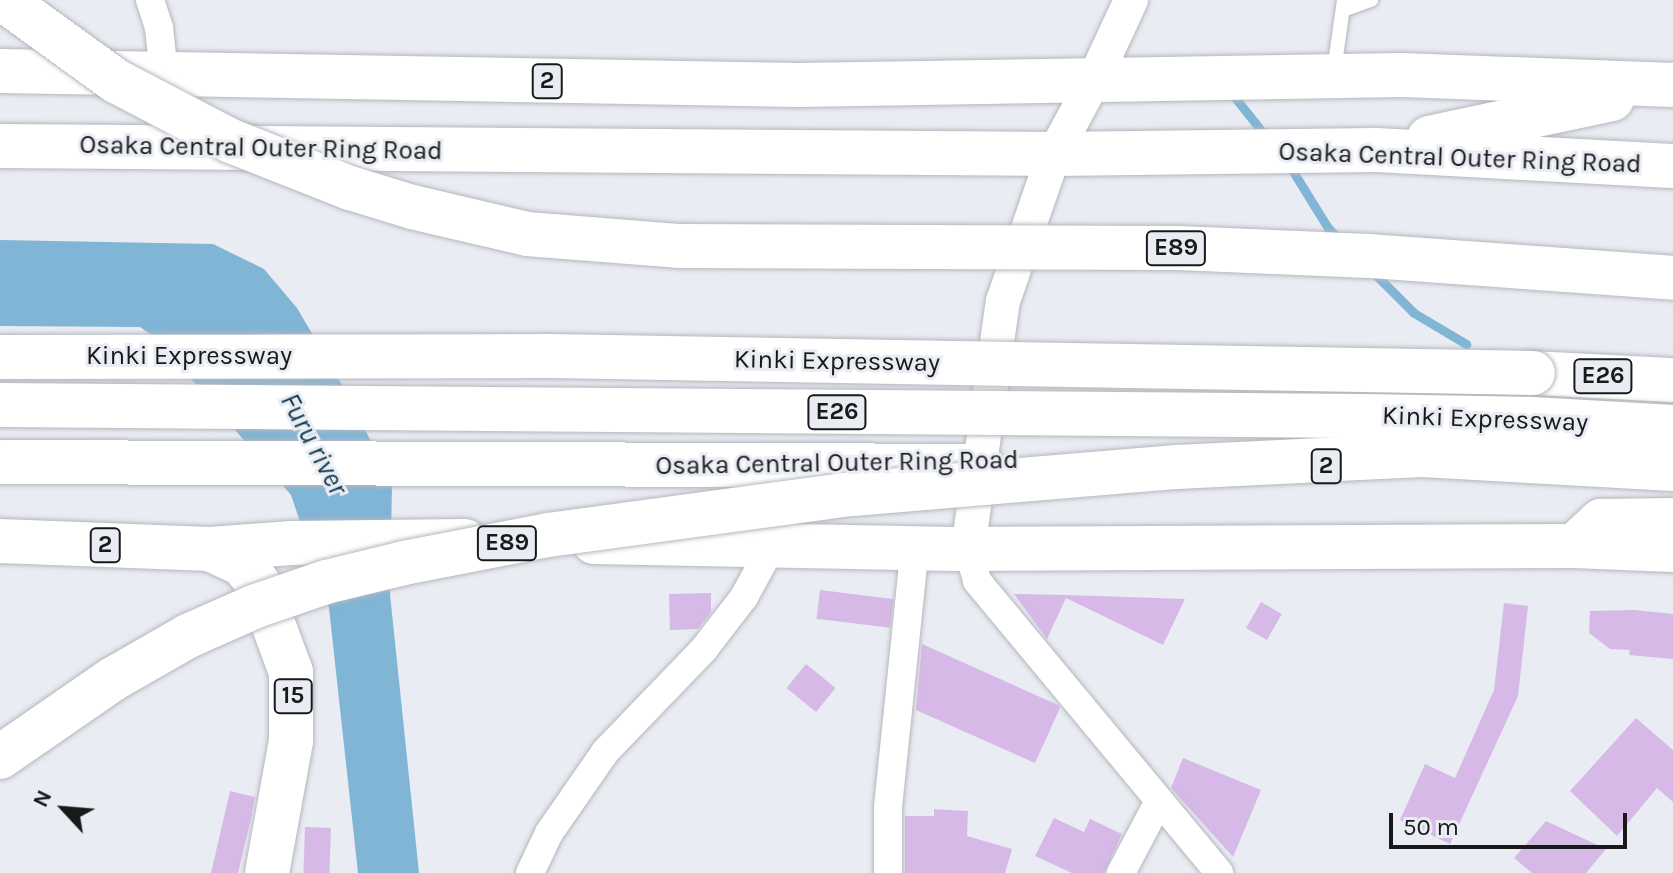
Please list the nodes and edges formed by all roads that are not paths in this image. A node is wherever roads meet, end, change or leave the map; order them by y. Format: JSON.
{"nodes":[{"id":1,"x":4,"y":0,"type":"edge"},
{"id":2,"x":150,"y":0,"type":"edge"},
{"id":3,"x":1131,"y":0,"type":"edge"},
{"id":4,"x":1371,"y":0,"type":"edge"},
{"id":5,"x":1343,"y":5,"type":"edge"},
{"id":6,"x":0,"y":71,"type":"edge"},
{"id":7,"x":164,"y":74,"type":"junction"},
{"id":8,"x":1333,"y":76,"type":"junction"},
{"id":9,"x":1093,"y":82,"type":"junction"},
{"id":10,"x":1673,"y":87,"type":"edge"},
{"id":11,"x":0,"y":146,"type":"edge"},
{"id":12,"x":1376,"y":150,"type":"junction"},
{"id":13,"x":1054,"y":154,"type":"junction"},
{"id":14,"x":1673,"y":166,"type":"edge"},
{"id":15,"x":1673,"y":278,"type":"edge"},
{"id":16,"x":0,"y":324,"type":"edge"},
{"id":17,"x":0,"y":357,"type":"edge"},
{"id":18,"x":1673,"y":380,"type":"edge"},
{"id":19,"x":0,"y":407,"type":"edge"},
{"id":20,"x":1673,"y":427,"type":"edge"},
{"id":21,"x":0,"y":462,"type":"edge"},
{"id":22,"x":979,"y":467,"type":"junction"},
{"id":23,"x":1673,"y":470,"type":"edge"},
{"id":24,"x":1673,"y":520,"type":"edge"},
{"id":25,"x":0,"y":541,"type":"edge"},
{"id":26,"x":773,"y":544,"type":"junction"},
{"id":27,"x":1574,"y":546,"type":"junction"},
{"id":28,"x":915,"y":547,"type":"junction"},
{"id":29,"x":210,"y":549,"type":"junction"},
{"id":30,"x":968,"y":549,"type":"junction"},
{"id":31,"x":1673,"y":550,"type":"edge"},
{"id":32,"x":0,"y":757,"type":"edge"},
{"id":33,"x":1159,"y":801,"type":"junction"},
{"id":34,"x":267,"y":873,"type":"edge"},
{"id":35,"x":530,"y":873,"type":"edge"},
{"id":36,"x":888,"y":873,"type":"edge"},
{"id":37,"x":1121,"y":873,"type":"edge"},
{"id":38,"x":1219,"y":873,"type":"edge"}],
"edges":[{"from":1,"to":15,"type":"main road","number":"E89","bridge":true},
{"from":2,"to":7,"type":"street"},
{"from":3,"to":9,"type":"street"},
{"from":4,"to":5,"type":"lane"},
{"from":5,"to":8,"type":"lane"},
{"from":6,"to":7,"type":"main road","number":"2"},
{"from":7,"to":9,"type":"main road","number":"2"},
{"from":8,"to":9,"type":"main road","number":"2"},
{"from":8,"to":10,"type":"main road","number":"2"},
{"from":9,"to":13,"type":"street"},
{"from":10,"to":12,"type":"main road"},
{"from":11,"to":13,"type":"main road","name":"Osaka Central Outer Ring Road"},
{"from":12,"to":13,"type":"main road","name":"Osaka Central Outer Ring Road"},
{"from":12,"to":14,"type":"main road","name":"Osaka Central Outer Ring Road"},
{"from":13,"to":22,"type":"street"},
{"from":16,"to":19,"type":"main road","bridge":true},
{"from":17,"to":18,"type":"main road","name":"Kinki Expressway","number":"E26","bridge":true},
{"from":19,"to":20,"type":"main road","name":"Kinki Expressway","number":"E26","bridge":true},
{"from":21,"to":22,"type":"main road","name":"Osaka Central Outer Ring Road","number":"2"},
{"from":22,"to":23,"type":"main road","name":"Osaka Central Outer Ring Road","number":"2"},
{"from":22,"to":30,"type":"street"},
{"from":23,"to":32,"type":"main road","number":"E89","bridge":true},
{"from":24,"to":27,"type":"main road"},
{"from":25,"to":29,"type":"main road","number":"2"},
{"from":26,"to":28,"type":"main road","number":"2"},
{"from":26,"to":29,"type":"main road","number":"2"},
{"from":26,"to":35,"type":"street"},
{"from":27,"to":30,"type":"main road","number":"2"},
{"from":27,"to":31,"type":"main road","number":"2"},
{"from":28,"to":30,"type":"main road","number":"2"},
{"from":28,"to":36,"type":"street"},
{"from":29,"to":34,"type":"main road","number":"15"},
{"from":30,"to":33,"type":"street"},
{"from":33,"to":37,"type":"street"},
{"from":33,"to":38,"type":"street"}]}
